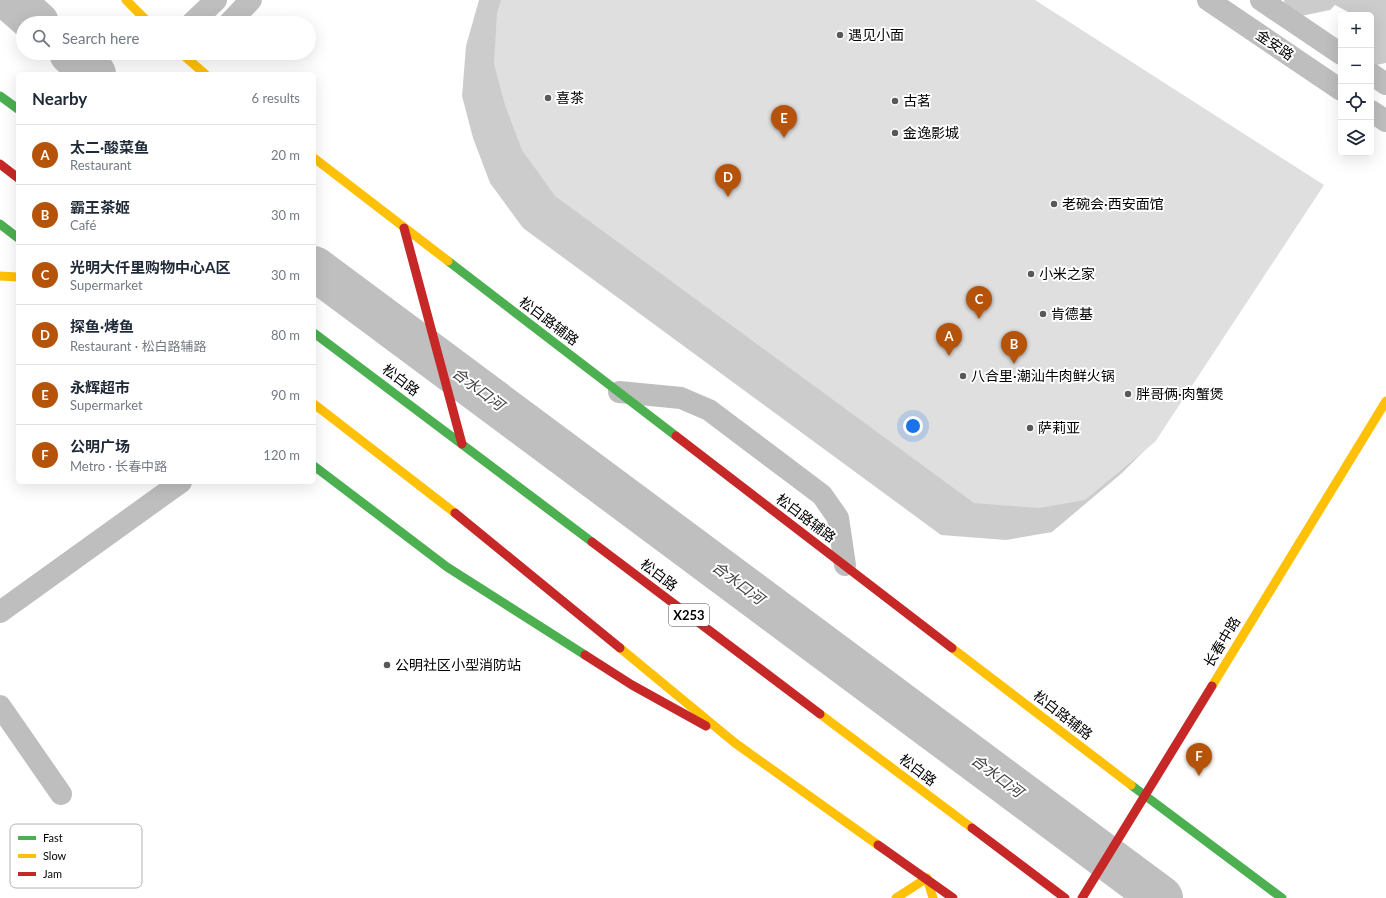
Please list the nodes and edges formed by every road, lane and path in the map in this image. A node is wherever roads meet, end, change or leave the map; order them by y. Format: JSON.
{"nodes":[{"id":1,"x":126,"y":0,"type":"edge"},
{"id":2,"x":216,"y":0,"type":"edge"},
{"id":3,"x":251,"y":0,"type":"edge"},
{"id":4,"x":1208,"y":0,"type":"edge"},
{"id":5,"x":1261,"y":0,"type":"edge"},
{"id":6,"x":142,"y":16,"type":"edge"},
{"id":7,"x":199,"y":16,"type":"edge"},
{"id":8,"x":236,"y":16,"type":"edge"},
{"id":9,"x":1338,"y":52,"type":"edge"},
{"id":10,"x":1374,"y":76,"type":"edge"},
{"id":11,"x":1386,"y":84,"type":"edge"},
{"id":12,"x":1338,"y":88,"type":"edge"},
{"id":13,"x":0,"y":96,"type":"edge"},
{"id":14,"x":16,"y":108,"type":"edge"},
{"id":15,"x":1374,"y":113,"type":"edge"},
{"id":16,"x":1386,"y":121,"type":"edge"},
{"id":17,"x":316,"y":160,"type":"edge"},
{"id":18,"x":0,"y":164,"type":"edge"},
{"id":19,"x":16,"y":176,"type":"edge"},
{"id":20,"x":0,"y":224,"type":"edge"},
{"id":21,"x":404,"y":228,"type":"junction"},
{"id":22,"x":16,"y":236,"type":"edge"},
{"id":23,"x":0,"y":276,"type":"edge"},
{"id":24,"x":16,"y":277,"type":"edge"},
{"id":25,"x":316,"y":334,"type":"edge"},
{"id":26,"x":619,"y":392,"type":"junction"},
{"id":27,"x":1386,"y":401,"type":"edge"},
{"id":28,"x":316,"y":406,"type":"edge"},
{"id":29,"x":462,"y":444,"type":"junction"},
{"id":30,"x":316,"y":468,"type":"edge"},
{"id":31,"x":179,"y":484,"type":"edge"},
{"id":32,"x":845,"y":565,"type":"junction"},
{"id":33,"x":0,"y":612,"type":"edge"},
{"id":34,"x":0,"y":706,"type":"edge"},
{"id":35,"x":735,"y":743,"type":"junction"},
{"id":36,"x":61,"y":794,"type":"dead end"},
{"id":37,"x":1144,"y":796,"type":"junction"},
{"id":38,"x":927,"y":878,"type":"junction"},
{"id":39,"x":896,"y":898,"type":"edge"},
{"id":40,"x":933,"y":898,"type":"edge"},
{"id":41,"x":953,"y":898,"type":"edge"},
{"id":42,"x":1065,"y":898,"type":"edge"},
{"id":43,"x":1082,"y":898,"type":"edge"},
{"id":44,"x":1282,"y":898,"type":"edge"}],
"edges":[{"from":1,"to":6,"type":"main road"},
{"from":2,"to":7,"type":"street"},
{"from":3,"to":8,"type":"street"},
{"from":4,"to":12,"type":"street","name":"金安路"},
{"from":5,"to":9,"type":"street"},
{"from":10,"to":11,"type":"street"},
{"from":13,"to":14,"type":"main road"},
{"from":15,"to":16,"type":"street"},
{"from":17,"to":21,"type":"main road","name":"松白路辅路"},
{"from":18,"to":19,"type":"main road"},
{"from":20,"to":22,"type":"main road"},
{"from":21,"to":26,"type":"main road","name":"松白路辅路"},
{"from":21,"to":29,"type":"main road"},
{"from":23,"to":24,"type":"main road"},
{"from":25,"to":29,"type":"main road","name":"松白路","number":"X253"},
{"from":26,"to":32,"type":"main road","name":"松白路辅路"},
{"from":26,"to":32,"type":"street"},
{"from":27,"to":37,"type":"main road","name":"长春中路"},
{"from":28,"to":35,"type":"main road"},
{"from":29,"to":42,"type":"main road","name":"松白路","number":"X253"},
{"from":30,"to":35,"type":"main road"},
{"from":31,"to":33,"type":"street"},
{"from":32,"to":37,"type":"main road","name":"松白路辅路"},
{"from":34,"to":36,"type":"street"},
{"from":35,"to":38,"type":"main road"},
{"from":37,"to":43,"type":"main road","name":"长春中路"},
{"from":37,"to":44,"type":"main road","name":"松白路辅路"},
{"from":38,"to":39,"type":"main road"},
{"from":38,"to":40,"type":"main road"},
{"from":38,"to":41,"type":"main road"}]}
